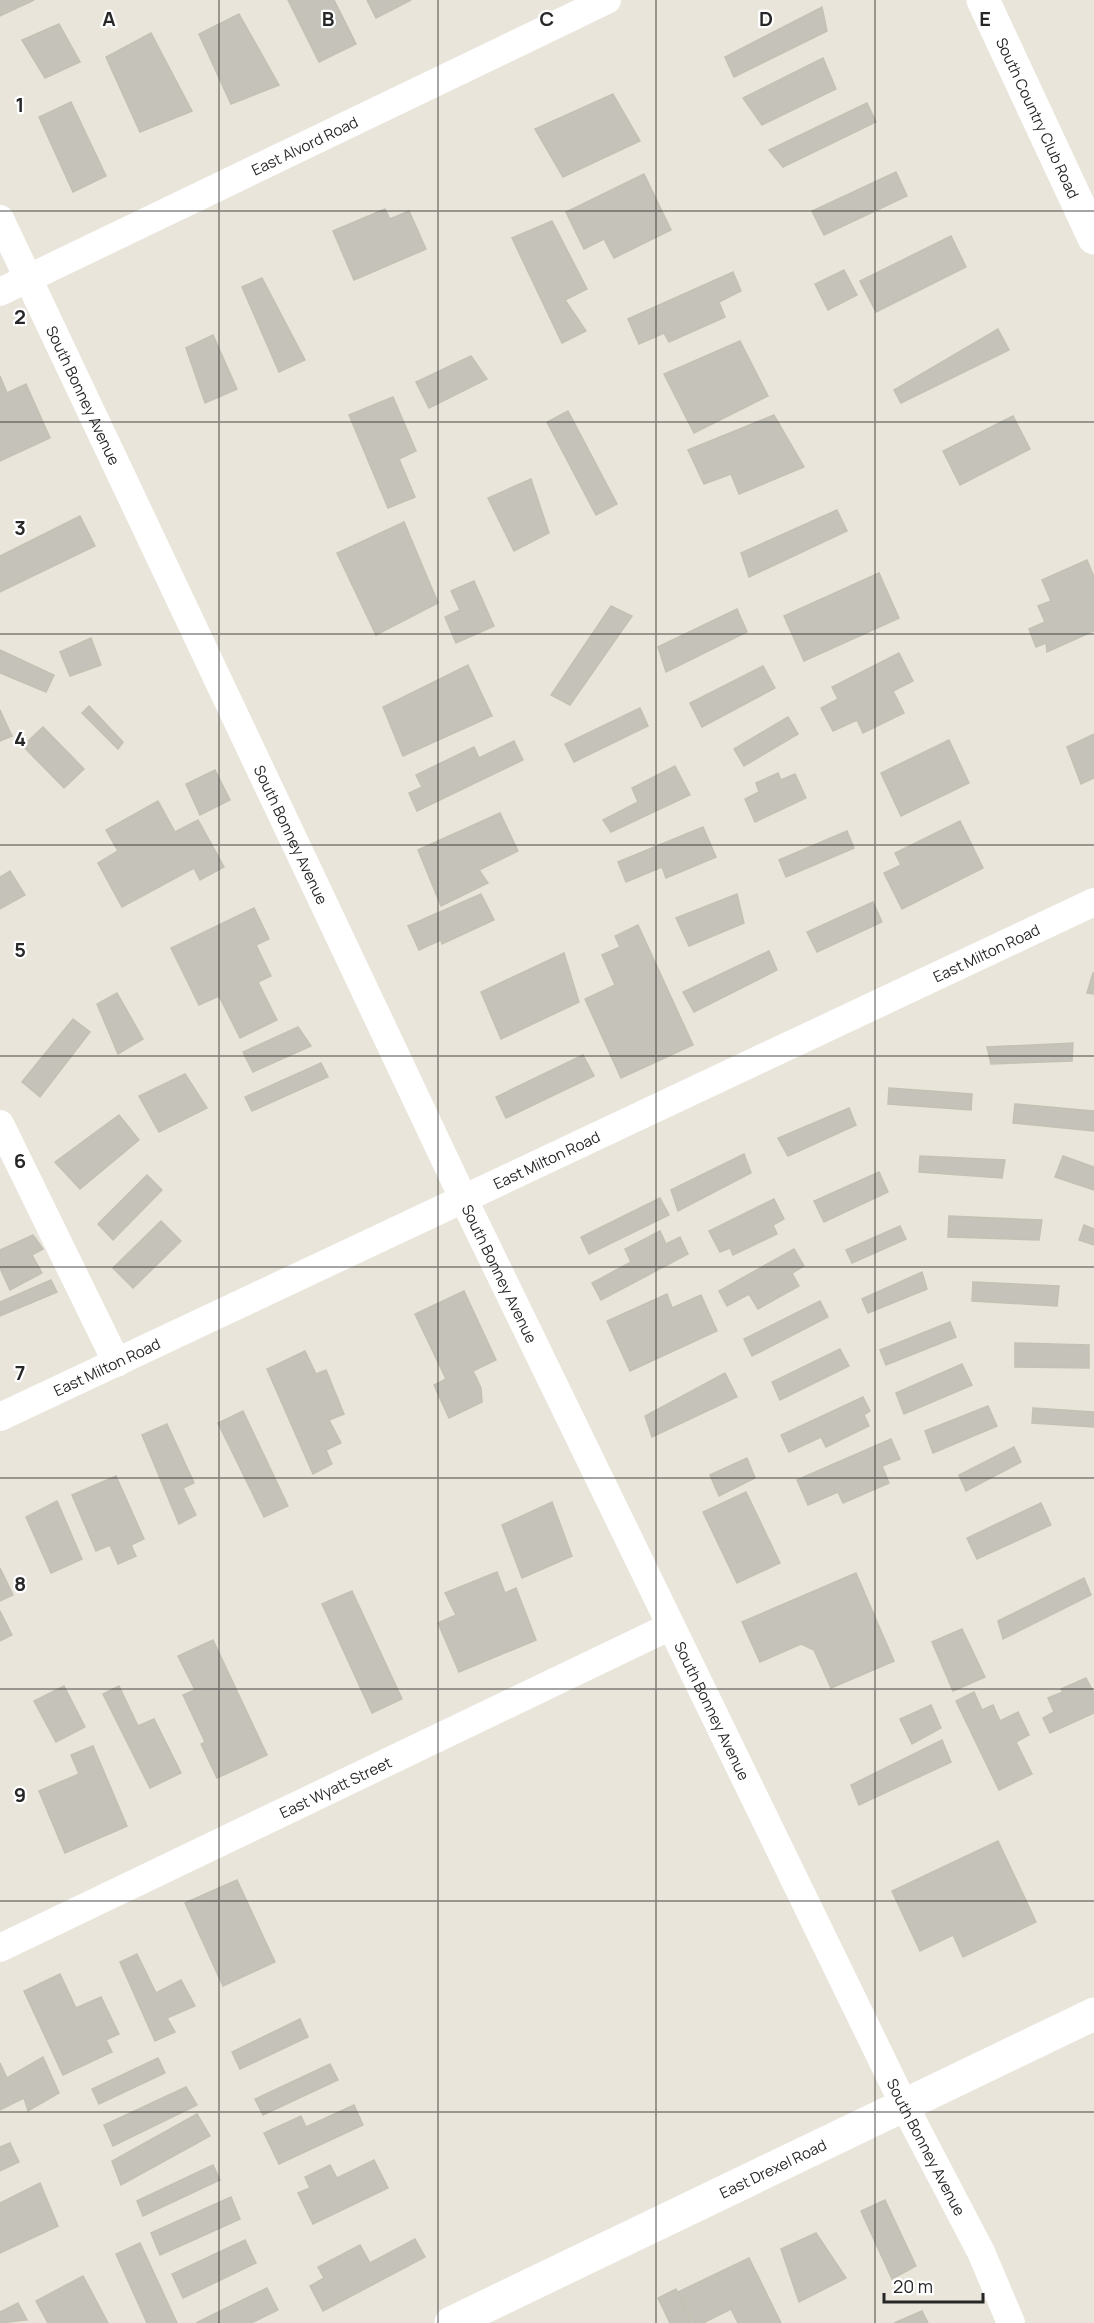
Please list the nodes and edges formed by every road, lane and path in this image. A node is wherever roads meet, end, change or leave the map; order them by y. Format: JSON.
{"nodes":[{"id":1,"x":607,"y":0,"type":"edge"},
{"id":2,"x":983,"y":0,"type":"edge"},
{"id":3,"x":0,"y":219,"type":"edge"},
{"id":4,"x":1094,"y":238,"type":"edge"},
{"id":5,"x":28,"y":278,"type":"junction"},
{"id":6,"x":0,"y":292,"type":"edge"},
{"id":7,"x":1094,"y":902,"type":"edge"},
{"id":8,"x":0,"y":1124,"type":"edge"},
{"id":9,"x":464,"y":1200,"type":"junction"},
{"id":10,"x":117,"y":1363,"type":"junction"},
{"id":11,"x":0,"y":1418,"type":"edge"},
{"id":12,"x":671,"y":1626,"type":"junction"},
{"id":13,"x":0,"y":1948,"type":"edge"},
{"id":14,"x":1094,"y":2014,"type":"edge"},
{"id":15,"x":904,"y":2105,"type":"junction"},
{"id":16,"x":451,"y":2323,"type":"edge"},
{"id":17,"x":1011,"y":2323,"type":"edge"}],
"edges":[{"from":1,"to":5,"type":"street","name":"East Alvord Road"},
{"from":2,"to":4,"type":"street","name":"South Country Club Road"},
{"from":3,"to":5,"type":"street","name":"South Bonney Avenue"},
{"from":5,"to":6,"type":"street","name":"East Alvord Road"},
{"from":5,"to":9,"type":"street","name":"South Bonney Avenue"},
{"from":7,"to":9,"type":"street","name":"East Milton Road"},
{"from":8,"to":10,"type":"street"},
{"from":9,"to":10,"type":"street","name":"East Milton Road"},
{"from":9,"to":12,"type":"street","name":"South Bonney Avenue"},
{"from":10,"to":11,"type":"street","name":"East Milton Road"},
{"from":12,"to":13,"type":"street","name":"East Wyatt Street"},
{"from":12,"to":15,"type":"street","name":"South Bonney Avenue"},
{"from":14,"to":15,"type":"street","name":"East Drexel Road"},
{"from":15,"to":16,"type":"street","name":"East Drexel Road"},
{"from":15,"to":17,"type":"street","name":"South Bonney Avenue"}]}
